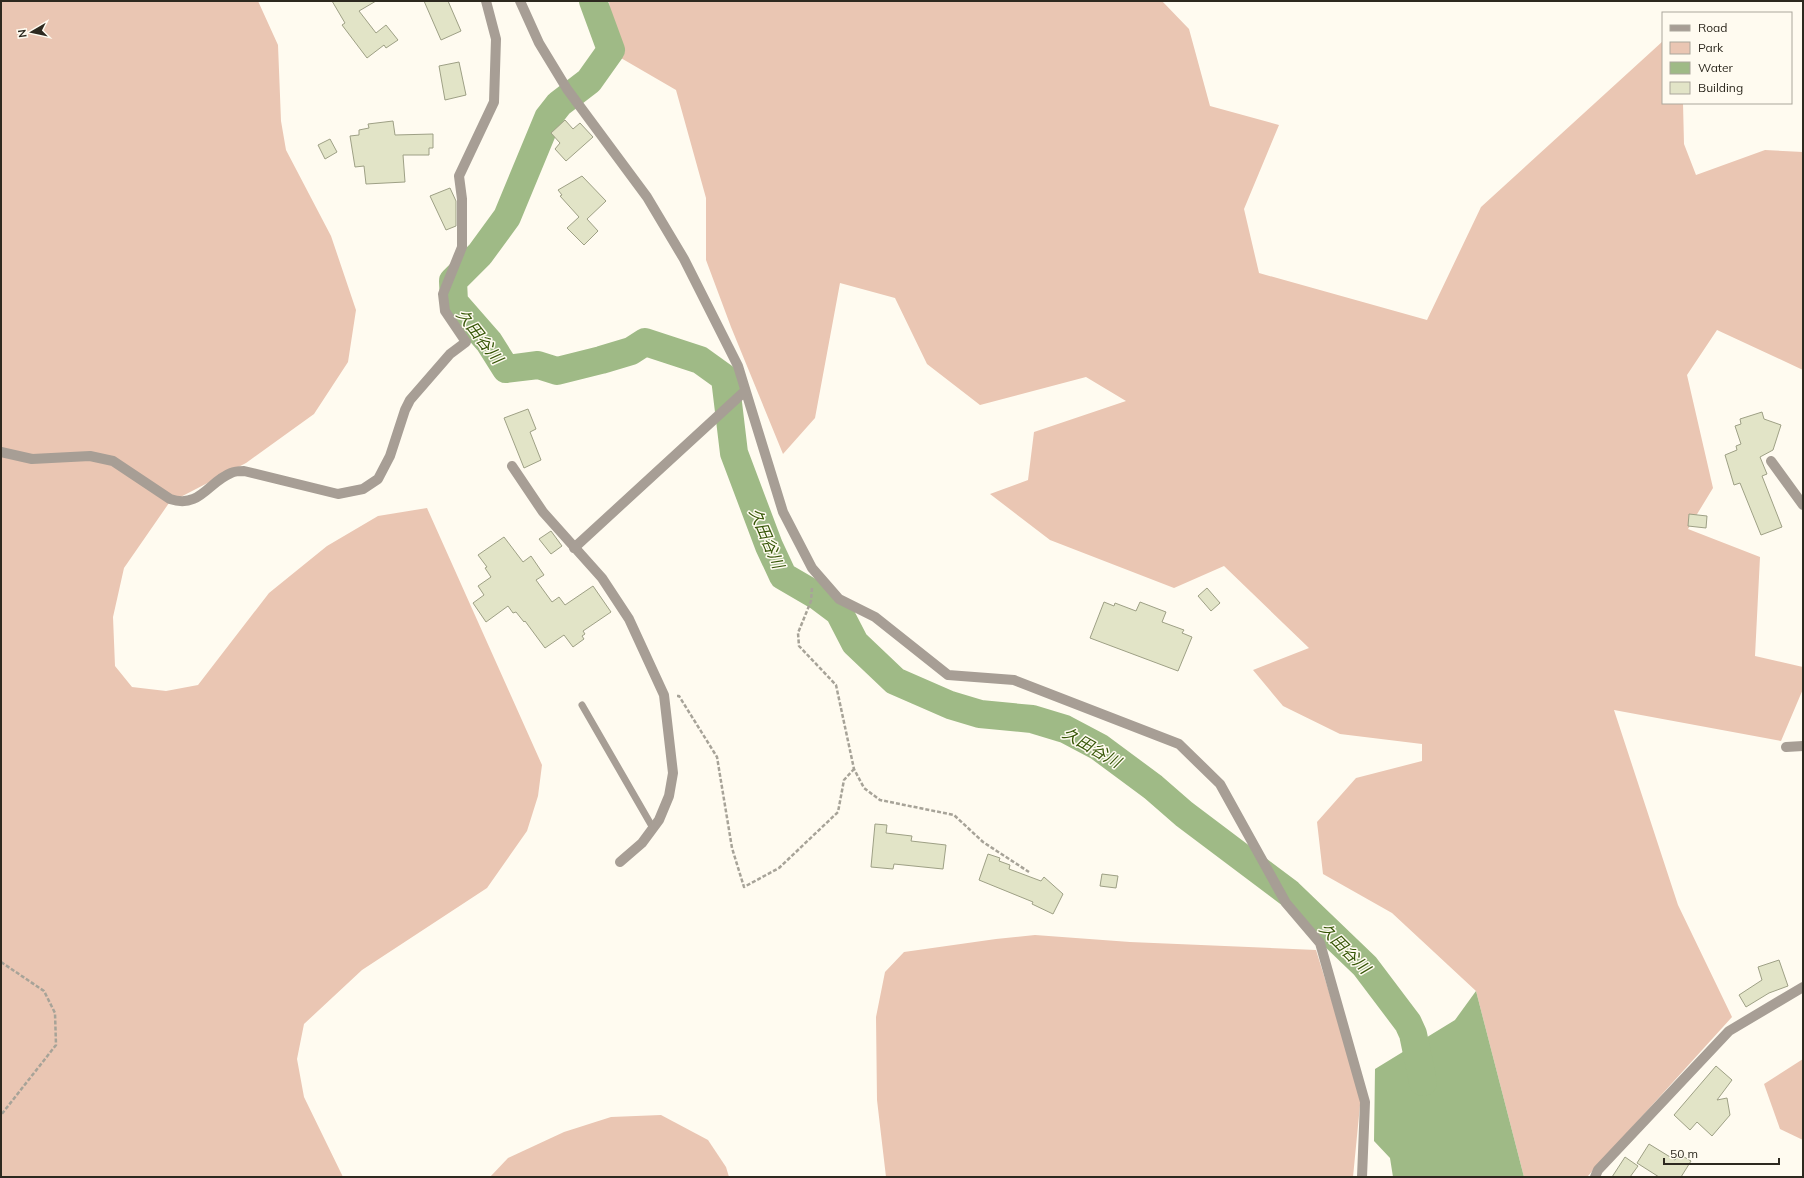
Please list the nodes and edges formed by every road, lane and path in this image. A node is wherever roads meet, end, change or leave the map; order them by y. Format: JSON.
{"nodes":[{"id":1,"x":486,"y":1,"type":"edge"},
{"id":2,"x":520,"y":1,"type":"edge"},
{"id":3,"x":745,"y":391,"type":"junction"},
{"id":4,"x":1,"y":452,"type":"edge"},
{"id":5,"x":1771,"y":461,"type":"dead end"},
{"id":6,"x":512,"y":466,"type":"dead end"},
{"id":7,"x":1803,"y":505,"type":"edge"},
{"id":8,"x":574,"y":548,"type":"junction"},
{"id":9,"x":810,"y":583,"type":"dead end"},
{"id":10,"x":664,"y":695,"type":"junction"},
{"id":11,"x":582,"y":705,"type":"dead end"},
{"id":12,"x":1803,"y":746,"type":"edge"},
{"id":13,"x":1786,"y":747,"type":"dead end"},
{"id":14,"x":854,"y":769,"type":"junction"},
{"id":15,"x":654,"y":828,"type":"junction"},
{"id":16,"x":620,"y":862,"type":"dead end"},
{"id":17,"x":1029,"y":872,"type":"dead end"},
{"id":18,"x":1,"y":962,"type":"edge"},
{"id":19,"x":1803,"y":987,"type":"edge"},
{"id":20,"x":1,"y":1116,"type":"edge"},
{"id":21,"x":1362,"y":1177,"type":"edge"},
{"id":22,"x":1595,"y":1177,"type":"edge"}],
"edges":[{"from":1,"to":4,"type":"street"},
{"from":2,"to":3,"type":"street"},
{"from":3,"to":8,"type":"street"},
{"from":3,"to":21,"type":"street"},
{"from":5,"to":7,"type":"street"},
{"from":6,"to":8,"type":"street"},
{"from":8,"to":10,"type":"street"},
{"from":9,"to":14,"type":"path"},
{"from":10,"to":14,"type":"path"},
{"from":10,"to":15,"type":"street"},
{"from":11,"to":15,"type":"lane"},
{"from":12,"to":13,"type":"street"},
{"from":14,"to":17,"type":"path"},
{"from":15,"to":16,"type":"street"},
{"from":18,"to":20,"type":"path"},
{"from":19,"to":22,"type":"street"}]}
